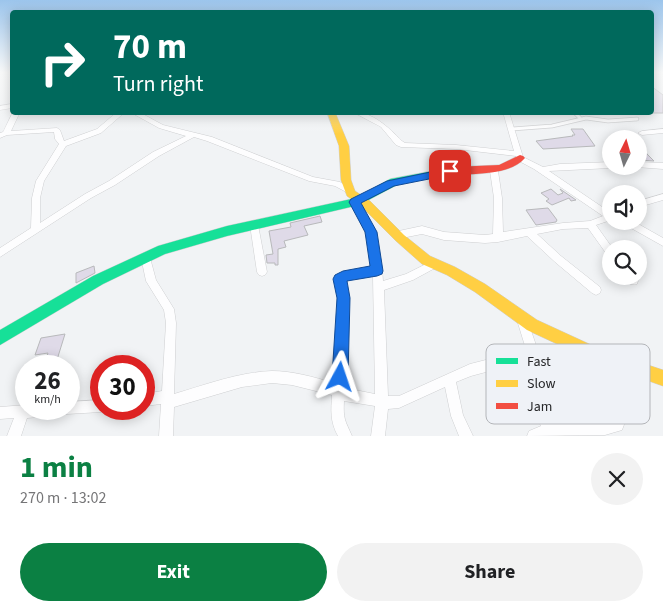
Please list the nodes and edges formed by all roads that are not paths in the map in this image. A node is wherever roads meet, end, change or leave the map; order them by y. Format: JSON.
{"nodes":[{"id":1,"x":15,"y":115,"type":"edge"},
{"id":2,"x":119,"y":115,"type":"edge"},
{"id":3,"x":139,"y":115,"type":"edge"},
{"id":4,"x":332,"y":115,"type":"edge"},
{"id":5,"x":362,"y":115,"type":"edge"},
{"id":6,"x":507,"y":115,"type":"edge"},
{"id":7,"x":577,"y":115,"type":"edge"},
{"id":8,"x":580,"y":118,"type":"junction"},
{"id":9,"x":637,"y":119,"type":"dead end"},
{"id":10,"x":512,"y":129,"type":"junction"},
{"id":11,"x":663,"y":131,"type":"edge"},
{"id":12,"x":648,"y":132,"type":"edge"},
{"id":13,"x":3,"y":135,"type":"edge"},
{"id":14,"x":193,"y":135,"type":"junction"},
{"id":15,"x":63,"y":144,"type":"junction"},
{"id":16,"x":520,"y":156,"type":"junction"},
{"id":17,"x":602,"y":165,"type":"edge"},
{"id":18,"x":648,"y":165,"type":"edge"},
{"id":19,"x":663,"y":166,"type":"edge"},
{"id":20,"x":541,"y":170,"type":"junction"},
{"id":21,"x":494,"y":171,"type":"junction"},
{"id":22,"x":348,"y":190,"type":"junction"},
{"id":23,"x":663,"y":197,"type":"edge"},
{"id":24,"x":357,"y":201,"type":"junction"},
{"id":25,"x":647,"y":202,"type":"edge"},
{"id":26,"x":602,"y":211,"type":"edge"},
{"id":27,"x":602,"y":220,"type":"edge"},
{"id":28,"x":590,"y":224,"type":"junction"},
{"id":29,"x":254,"y":225,"type":"junction"},
{"id":30,"x":36,"y":230,"type":"junction"},
{"id":31,"x":641,"y":230,"type":"edge"},
{"id":32,"x":529,"y":232,"type":"junction"},
{"id":33,"x":397,"y":235,"type":"junction"},
{"id":34,"x":498,"y":238,"type":"junction"},
{"id":35,"x":602,"y":241,"type":"edge"},
{"id":36,"x":663,"y":242,"type":"edge"},
{"id":37,"x":0,"y":253,"type":"edge"},
{"id":38,"x":146,"y":257,"type":"junction"},
{"id":39,"x":434,"y":264,"type":"junction"},
{"id":40,"x":377,"y":271,"type":"junction"},
{"id":41,"x":262,"y":272,"type":"dead end"},
{"id":42,"x":379,"y":287,"type":"junction"},
{"id":43,"x":596,"y":290,"type":"dead end"},
{"id":44,"x":521,"y":317,"type":"junction"},
{"id":45,"x":0,"y":338,"type":"edge"},
{"id":46,"x":530,"y":344,"type":"edge"},
{"id":47,"x":571,"y":344,"type":"edge"},
{"id":48,"x":486,"y":366,"type":"edge"},
{"id":49,"x":650,"y":374,"type":"edge"},
{"id":50,"x":663,"y":378,"type":"edge"},
{"id":51,"x":450,"y":380,"type":"junction"},
{"id":52,"x":339,"y":392,"type":"junction"},
{"id":53,"x":155,"y":400,"type":"edge"},
{"id":54,"x":167,"y":400,"type":"junction"},
{"id":55,"x":382,"y":401,"type":"junction"},
{"id":56,"x":15,"y":412,"type":"edge"},
{"id":57,"x":0,"y":413,"type":"edge"},
{"id":58,"x":20,"y":420,"type":"edge"},
{"id":59,"x":547,"y":424,"type":"edge"},
{"id":60,"x":618,"y":424,"type":"edge"},
{"id":61,"x":550,"y":429,"type":"junction"},
{"id":62,"x":14,"y":436,"type":"edge"},
{"id":63,"x":166,"y":436,"type":"edge"},
{"id":64,"x":345,"y":436,"type":"edge"},
{"id":65,"x":378,"y":436,"type":"edge"},
{"id":66,"x":466,"y":436,"type":"edge"},
{"id":67,"x":534,"y":436,"type":"edge"}],
"edges":[{"from":1,"to":13,"type":"street"},
{"from":2,"to":15,"type":"street"},
{"from":3,"to":14,"type":"street"},
{"from":4,"to":22,"type":"street"},
{"from":5,"to":16,"type":"street"},
{"from":6,"to":10,"type":"street"},
{"from":7,"to":8,"type":"lane"},
{"from":8,"to":9,"type":"lane"},
{"from":8,"to":10,"type":"lane"},
{"from":10,"to":16,"type":"street"},
{"from":11,"to":12,"type":"street"},
{"from":13,"to":15,"type":"street"},
{"from":14,"to":22,"type":"street"},
{"from":14,"to":30,"type":"street"},
{"from":15,"to":30,"type":"street"},
{"from":16,"to":20,"type":"street"},
{"from":16,"to":21,"type":"street"},
{"from":17,"to":20,"type":"street"},
{"from":18,"to":19,"type":"street"},
{"from":20,"to":26,"type":"street"},
{"from":21,"to":24,"type":"street"},
{"from":21,"to":34,"type":"street"},
{"from":22,"to":24,"type":"street"},
{"from":23,"to":25,"type":"street"},
{"from":24,"to":29,"type":"street"},
{"from":24,"to":33,"type":"street"},
{"from":24,"to":40,"type":"street"},
{"from":27,"to":28,"type":"street"},
{"from":28,"to":32,"type":"street"},
{"from":28,"to":35,"type":"street"},
{"from":29,"to":38,"type":"street"},
{"from":29,"to":41,"type":"street"},
{"from":30,"to":37,"type":"street"},
{"from":31,"to":36,"type":"street"},
{"from":32,"to":34,"type":"street"},
{"from":32,"to":43,"type":"street"},
{"from":33,"to":34,"type":"street"},
{"from":33,"to":39,"type":"street"},
{"from":38,"to":45,"type":"street"},
{"from":38,"to":54,"type":"street"},
{"from":39,"to":42,"type":"street"},
{"from":39,"to":44,"type":"street"},
{"from":40,"to":42,"type":"street"},
{"from":40,"to":52,"type":"street"},
{"from":42,"to":55,"type":"street"},
{"from":44,"to":46,"type":"street"},
{"from":44,"to":47,"type":"street"},
{"from":48,"to":51,"type":"street"},
{"from":49,"to":50,"type":"street"},
{"from":51,"to":55,"type":"street"},
{"from":51,"to":66,"type":"street"},
{"from":52,"to":54,"type":"street"},
{"from":52,"to":55,"type":"street"},
{"from":52,"to":64,"type":"street"},
{"from":53,"to":54,"type":"street"},
{"from":54,"to":63,"type":"street"},
{"from":55,"to":65,"type":"street"},
{"from":56,"to":57,"type":"street"},
{"from":58,"to":62,"type":"street"},
{"from":59,"to":61,"type":"street"},
{"from":60,"to":61,"type":"street"},
{"from":61,"to":67,"type":"street"}]}
